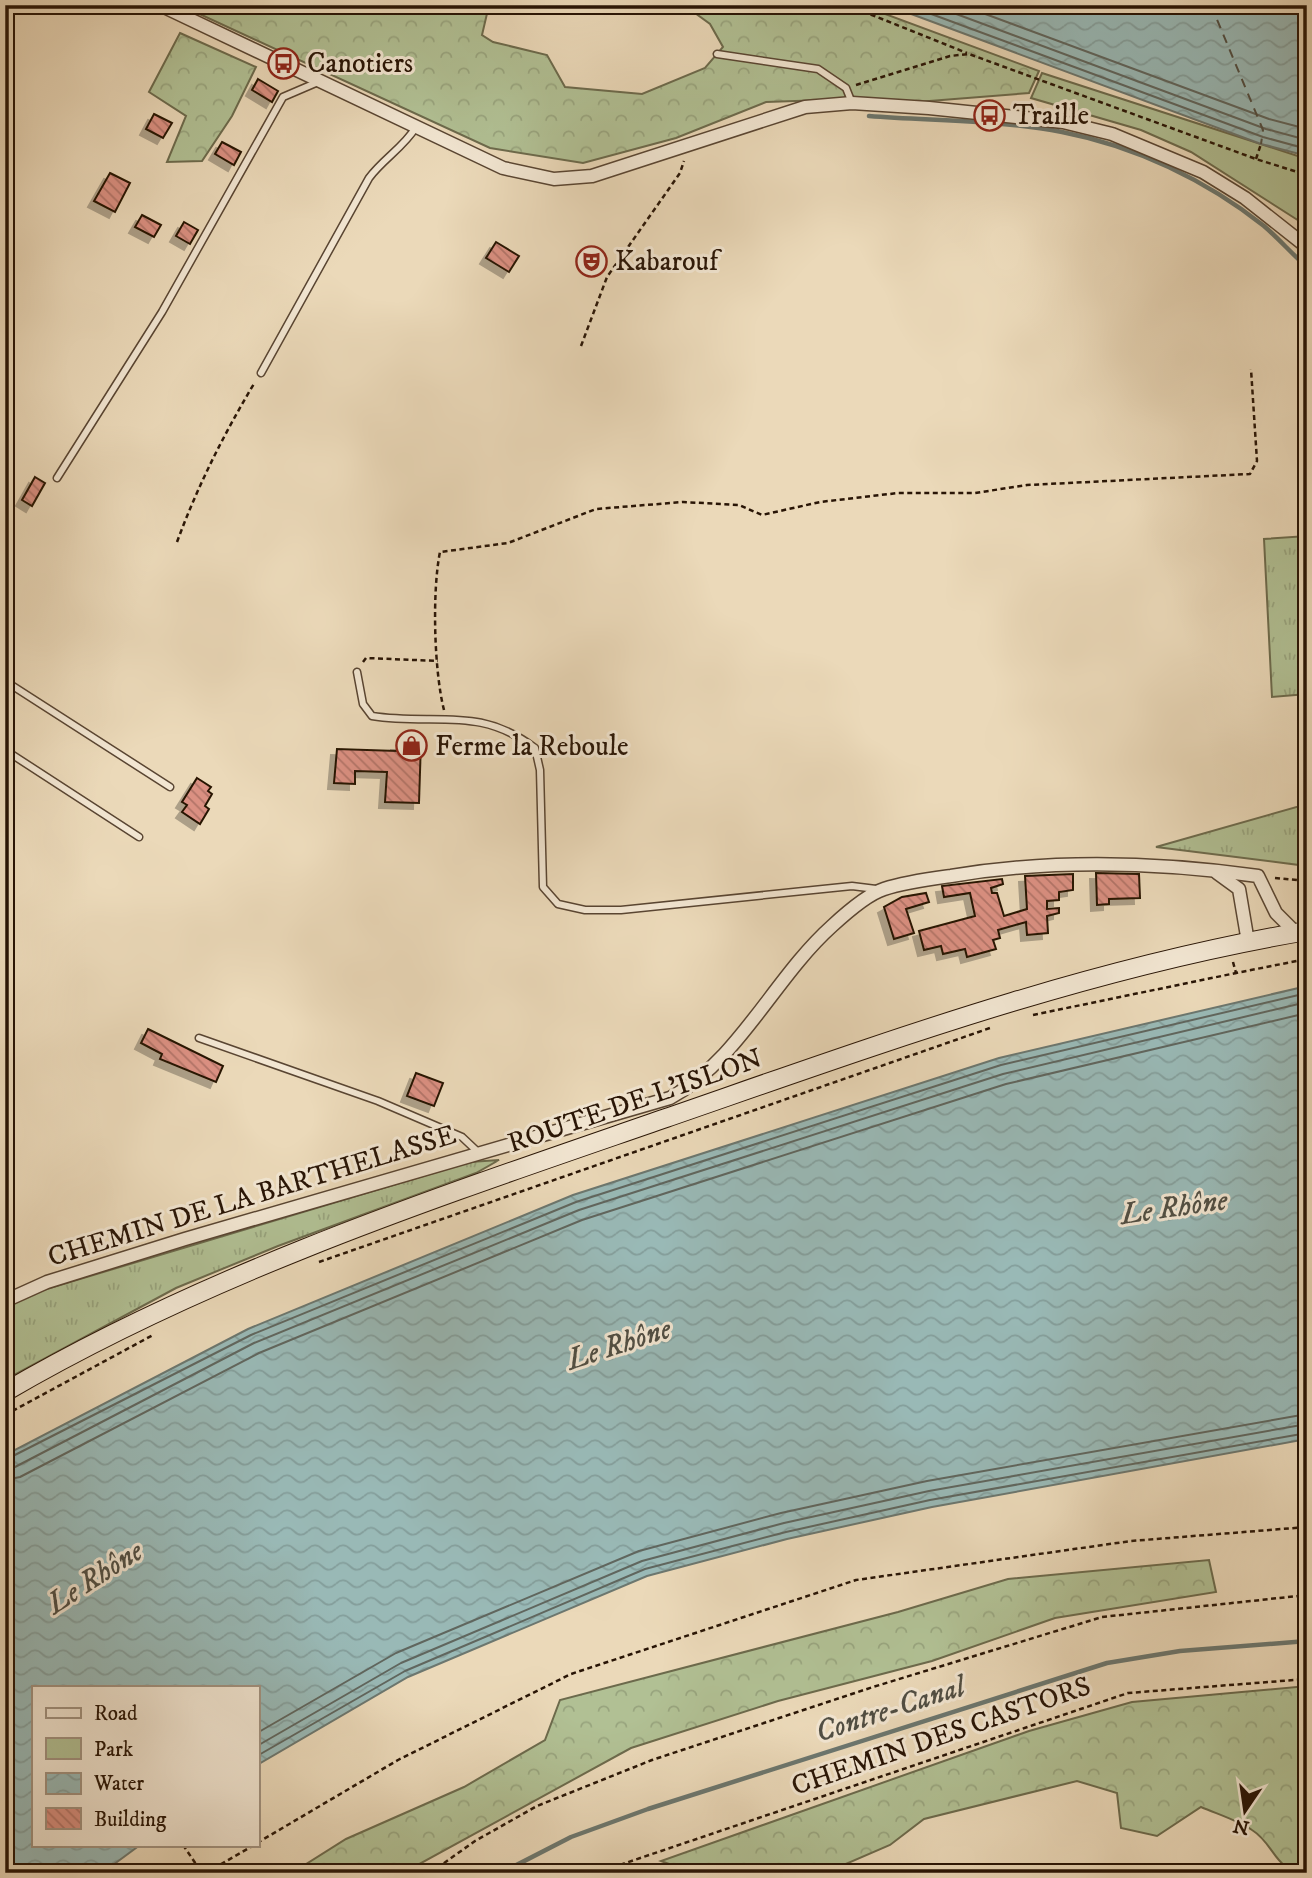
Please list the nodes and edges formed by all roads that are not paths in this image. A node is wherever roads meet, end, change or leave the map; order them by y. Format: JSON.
{"nodes":[{"id":1,"x":160,"y":5,"type":"edge"},
{"id":2,"x":183,"y":10,"type":"edge"},
{"id":3,"x":717,"y":54,"type":"dead end"},
{"id":4,"x":321,"y":80,"type":"junction"},
{"id":5,"x":852,"y":103,"type":"junction"},
{"id":6,"x":417,"y":125,"type":"junction"},
{"id":7,"x":1304,"y":245,"type":"edge"},
{"id":8,"x":261,"y":373,"type":"road end"},
{"id":9,"x":57,"y":478,"type":"dead end"},
{"id":10,"x":357,"y":671,"type":"road end"},
{"id":11,"x":5,"y":681,"type":"edge"},
{"id":12,"x":5,"y":750,"type":"edge"},
{"id":13,"x":170,"y":787,"type":"dead end"},
{"id":14,"x":139,"y":836,"type":"dead end"},
{"id":15,"x":1207,"y":869,"type":"junction"},
{"id":16,"x":881,"y":890,"type":"junction"},
{"id":17,"x":1301,"y":932,"type":"edge"},
{"id":18,"x":1239,"y":943,"type":"junction"},
{"id":19,"x":199,"y":1038,"type":"dead end"},
{"id":20,"x":479,"y":1153,"type":"junction"},
{"id":21,"x":5,"y":1301,"type":"edge"},
{"id":22,"x":5,"y":1392,"type":"edge"}],
"edges":[{"from":1,"to":2,"type":"street"},
{"from":2,"to":4,"type":"street"},
{"from":3,"to":5,"type":"lane"},
{"from":4,"to":6,"type":"street"},
{"from":4,"to":9,"type":"lane"},
{"from":5,"to":6,"type":"street"},
{"from":5,"to":7,"type":"street"},
{"from":6,"to":8,"type":"lane"},
{"from":10,"to":16,"type":"lane"},
{"from":11,"to":13,"type":"lane"},
{"from":12,"to":14,"type":"lane"},
{"from":15,"to":16,"type":"street","name":"CHEMIN DE LA BARTHELASSE"},
{"from":15,"to":17,"type":"street","name":"CHEMIN DE LA BARTHELASSE"},
{"from":15,"to":18,"type":"street"},
{"from":16,"to":20,"type":"street","name":"CHEMIN DE LA BARTHELASSE"},
{"from":17,"to":18,"type":"street","name":"ROUTE DE L'ISLON"},
{"from":18,"to":22,"type":"street","name":"ROUTE DE L'ISLON"},
{"from":19,"to":20,"type":"lane"},
{"from":20,"to":21,"type":"street","name":"CHEMIN DE LA BARTHELASSE"}]}
